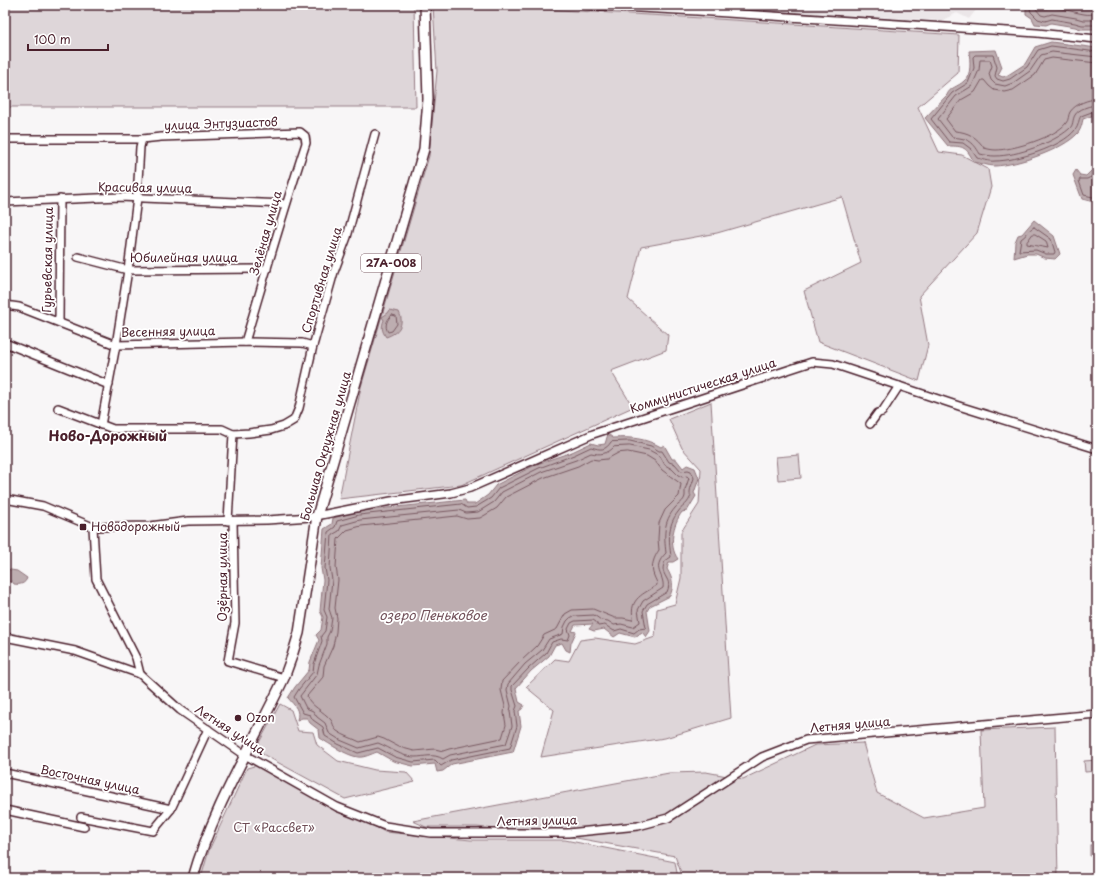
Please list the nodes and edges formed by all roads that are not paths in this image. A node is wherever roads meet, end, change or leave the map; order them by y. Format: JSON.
{"nodes":[{"id":1,"x":424,"y":5,"type":"edge"},
{"id":2,"x":582,"y":5,"type":"edge"},
{"id":3,"x":1097,"y":39,"type":"edge"},
{"id":4,"x":300,"y":132,"type":"joint"},
{"id":5,"x":375,"y":134,"type":"dead end"},
{"id":6,"x":139,"y":138,"type":"junction"},
{"id":7,"x":9,"y":139,"type":"dead end"},
{"id":8,"x":137,"y":198,"type":"junction"},
{"id":9,"x":60,"y":199,"type":"junction"},
{"id":10,"x":5,"y":202,"type":"edge"},
{"id":11,"x":286,"y":204,"type":"junction"},
{"id":12,"x":78,"y":257,"type":"dead end"},
{"id":13,"x":268,"y":269,"type":"junction"},
{"id":14,"x":128,"y":270,"type":"junction"},
{"id":15,"x":5,"y":305,"type":"edge"},
{"id":16,"x":59,"y":322,"type":"junction"},
{"id":17,"x":245,"y":342,"type":"junction"},
{"id":18,"x":5,"y":343,"type":"edge"},
{"id":19,"x":116,"y":345,"type":"junction"},
{"id":20,"x":313,"y":346,"type":"junction"},
{"id":21,"x":109,"y":385,"type":"junction"},
{"id":22,"x":899,"y":386,"type":"junction"},
{"id":23,"x":58,"y":408,"type":"dead end"},
{"id":24,"x":870,"y":424,"type":"dead end"},
{"id":25,"x":102,"y":425,"type":"junction"},
{"id":26,"x":233,"y":434,"type":"junction"},
{"id":27,"x":1097,"y":449,"type":"edge"},
{"id":28,"x":5,"y":500,"type":"edge"},
{"id":29,"x":317,"y":516,"type":"junction"},
{"id":30,"x":231,"y":521,"type":"junction"},
{"id":31,"x":93,"y":527,"type":"junction"},
{"id":32,"x":5,"y":637,"type":"edge"},
{"id":33,"x":140,"y":674,"type":"junction"},
{"id":34,"x":284,"y":678,"type":"junction"},
{"id":35,"x":1097,"y":714,"type":"edge"},
{"id":36,"x":208,"y":729,"type":"junction"},
{"id":37,"x":246,"y":755,"type":"junction"},
{"id":38,"x":5,"y":773,"type":"edge"},
{"id":39,"x":171,"y":809,"type":"junction"},
{"id":40,"x":5,"y":810,"type":"edge"},
{"id":41,"x":81,"y":817,"type":"dead end"},
{"id":42,"x":84,"y":827,"type":"dead end"},
{"id":43,"x":193,"y":878,"type":"edge"}],
"edges":[{"from":1,"to":29,"type":"main road","name":"Большая Окружная улица","number":"27А-008"},
{"from":2,"to":3,"type":"street"},
{"from":4,"to":6,"type":"street","name":"улица Энтузиастов"},
{"from":4,"to":11,"type":"street","name":"Зелёная улица"},
{"from":5,"to":20,"type":"street","name":"Спортивная улица"},
{"from":6,"to":7,"type":"street","name":"улица Энтузиастов"},
{"from":6,"to":8,"type":"street"},
{"from":8,"to":9,"type":"street","name":"Красивая улица"},
{"from":8,"to":11,"type":"street","name":"Красивая улица"},
{"from":8,"to":14,"type":"street"},
{"from":9,"to":10,"type":"street","name":"Красивая улица"},
{"from":9,"to":16,"type":"street","name":"Гурьевская улица"},
{"from":11,"to":13,"type":"street","name":"Зелёная улица"},
{"from":12,"to":14,"type":"street","name":"Юбилейная улица"},
{"from":13,"to":14,"type":"street","name":"Юбилейная улица"},
{"from":13,"to":17,"type":"street","name":"Зелёная улица"},
{"from":14,"to":19,"type":"street"},
{"from":15,"to":16,"type":"street","name":"Весенняя улица"},
{"from":16,"to":19,"type":"street","name":"Весенняя улица"},
{"from":17,"to":19,"type":"street","name":"Весенняя улица"},
{"from":17,"to":20,"type":"street","name":"Весенняя улица"},
{"from":18,"to":21,"type":"street"},
{"from":19,"to":21,"type":"street"},
{"from":20,"to":26,"type":"street","name":"Спортивная улица"},
{"from":21,"to":25,"type":"street"},
{"from":22,"to":24,"type":"street"},
{"from":22,"to":27,"type":"street","name":"Коммунистическая улица"},
{"from":22,"to":29,"type":"street","name":"Коммунистическая улица"},
{"from":23,"to":25,"type":"street"},
{"from":25,"to":26,"type":"street"},
{"from":26,"to":30,"type":"street","name":"Озёрная улица"},
{"from":28,"to":31,"type":"street"},
{"from":29,"to":30,"type":"street","name":"Коммунистическая улица"},
{"from":29,"to":34,"type":"main road","name":"Большая Окружная улица","number":"27А-008"},
{"from":30,"to":31,"type":"street","name":"Коммунистическая улица"},
{"from":30,"to":34,"type":"street","name":"Озёрная улица"},
{"from":31,"to":33,"type":"street"},
{"from":32,"to":33,"type":"street","name":"Летняя улица"},
{"from":33,"to":36,"type":"street","name":"Летняя улица"},
{"from":34,"to":37,"type":"main road","name":"Большая Окружная улица","number":"27А-008"},
{"from":35,"to":37,"type":"street","name":"Летняя улица"},
{"from":36,"to":37,"type":"street","name":"Летняя улица"},
{"from":36,"to":39,"type":"street"},
{"from":37,"to":43,"type":"main road","name":"Большая Окружная улица","number":"27А-008"},
{"from":38,"to":39,"type":"street","name":"Восточная улица"},
{"from":39,"to":41,"type":"street"},
{"from":40,"to":42,"type":"street"}]}
